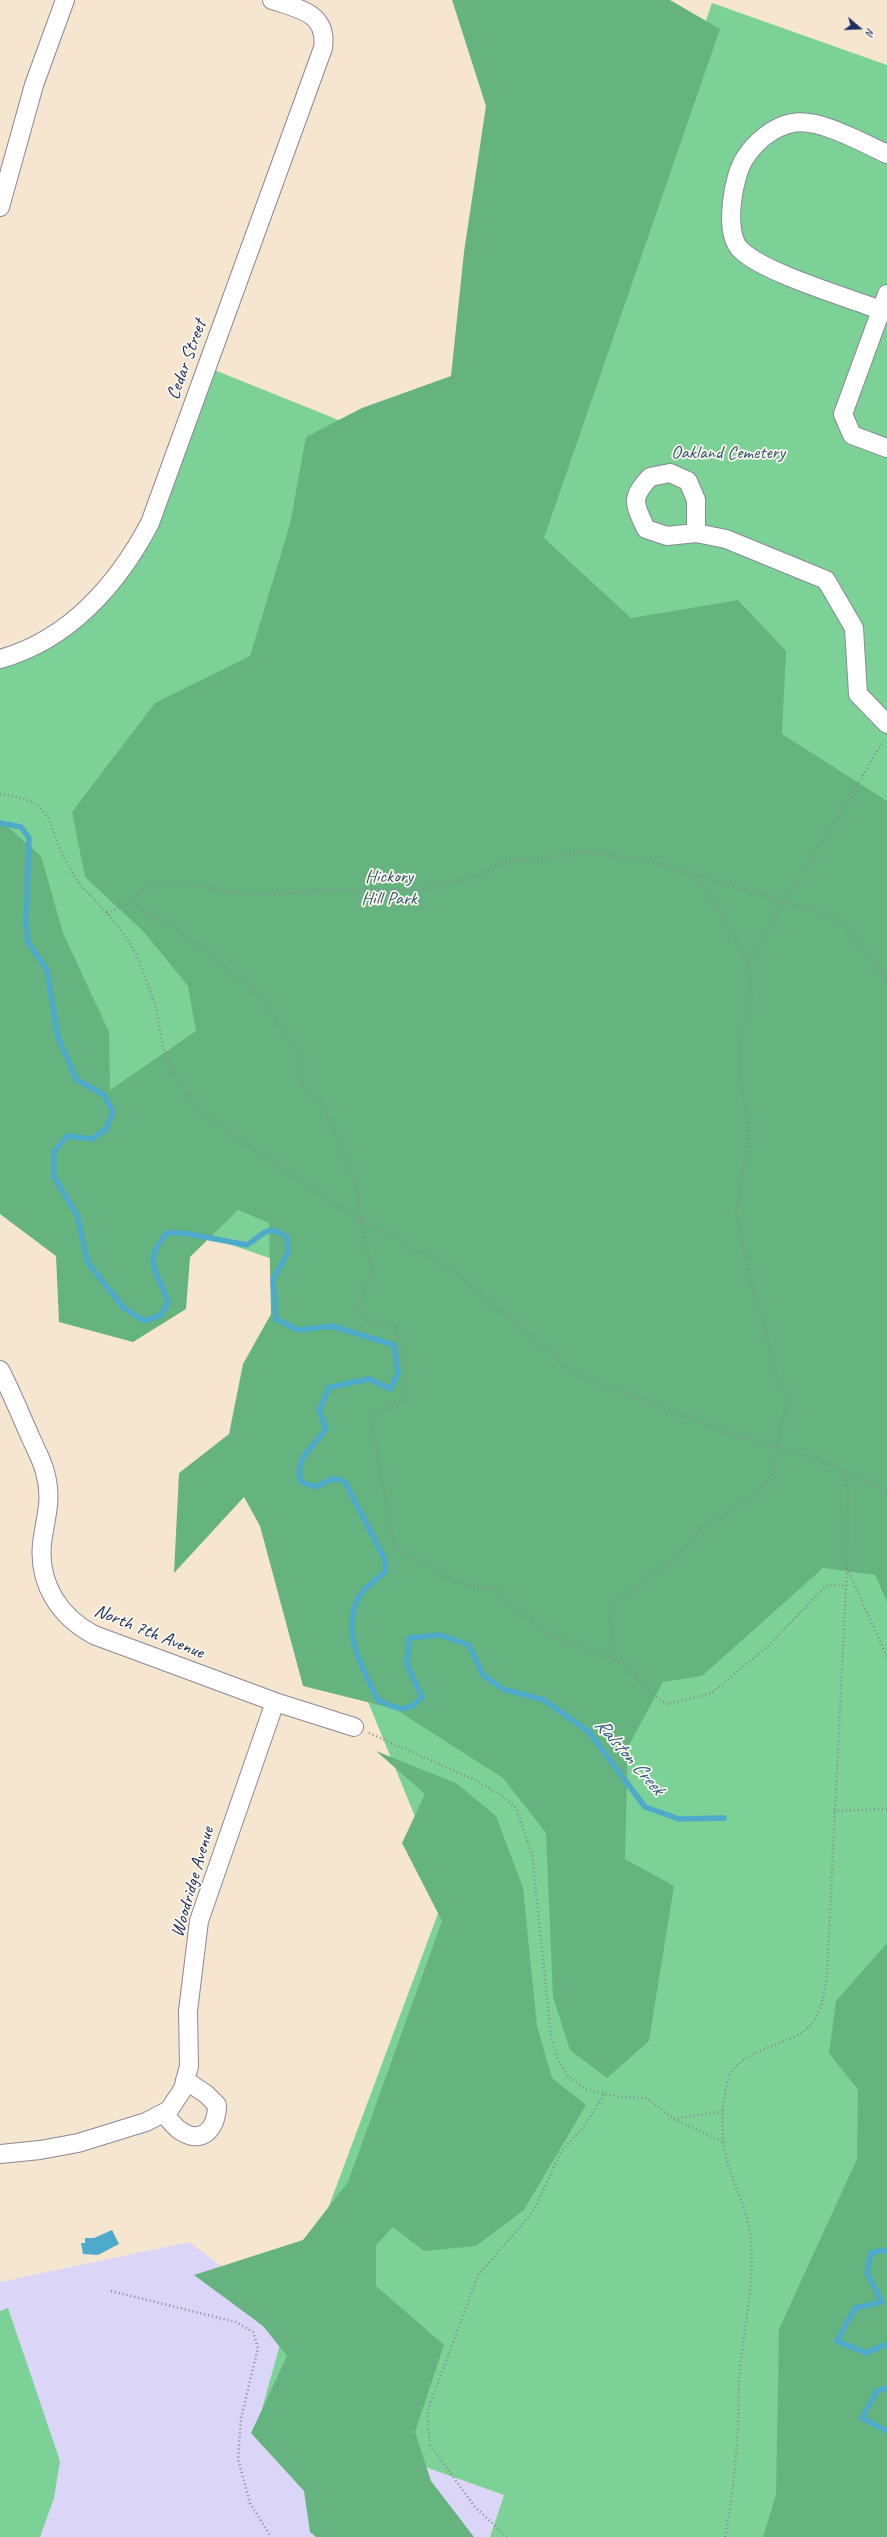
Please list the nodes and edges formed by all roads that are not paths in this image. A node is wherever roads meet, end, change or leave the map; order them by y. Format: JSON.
{"nodes":[{"id":1,"x":65,"y":0,"type":"edge"},
{"id":2,"x":272,"y":0,"type":"edge"},
{"id":3,"x":887,"y":154,"type":"edge"},
{"id":4,"x":0,"y":207,"type":"edge"},
{"id":5,"x":887,"y":294,"type":"edge"},
{"id":6,"x":880,"y":310,"type":"junction"},
{"id":7,"x":887,"y":448,"type":"edge"},
{"id":8,"x":696,"y":533,"type":"dead end"},
{"id":9,"x":0,"y":659,"type":"edge"},
{"id":10,"x":887,"y":724,"type":"edge"},
{"id":11,"x":0,"y":1370,"type":"edge"},
{"id":12,"x":275,"y":1702,"type":"junction"},
{"id":13,"x":354,"y":1727,"type":"road end"},
{"id":14,"x":185,"y":2080,"type":"junction"},
{"id":15,"x":164,"y":2113,"type":"junction"},
{"id":16,"x":0,"y":2154,"type":"edge"}],
"edges":[{"from":1,"to":4,"type":"street"},
{"from":2,"to":9,"type":"street","name":"Cedar Street"},
{"from":3,"to":6,"type":"street"},
{"from":5,"to":6,"type":"street"},
{"from":6,"to":7,"type":"street"},
{"from":8,"to":10,"type":"street"},
{"from":11,"to":12,"type":"street","name":"North 7th Avenue"},
{"from":12,"to":13,"type":"street","name":"North 7th Avenue"},
{"from":12,"to":14,"type":"street","name":"Woodridge Avenue"},
{"from":14,"to":15,"type":"street","name":"Woodridge Avenue"},
{"from":14,"to":15,"type":"street"},
{"from":15,"to":16,"type":"street","name":"Woodridge Avenue"}]}
